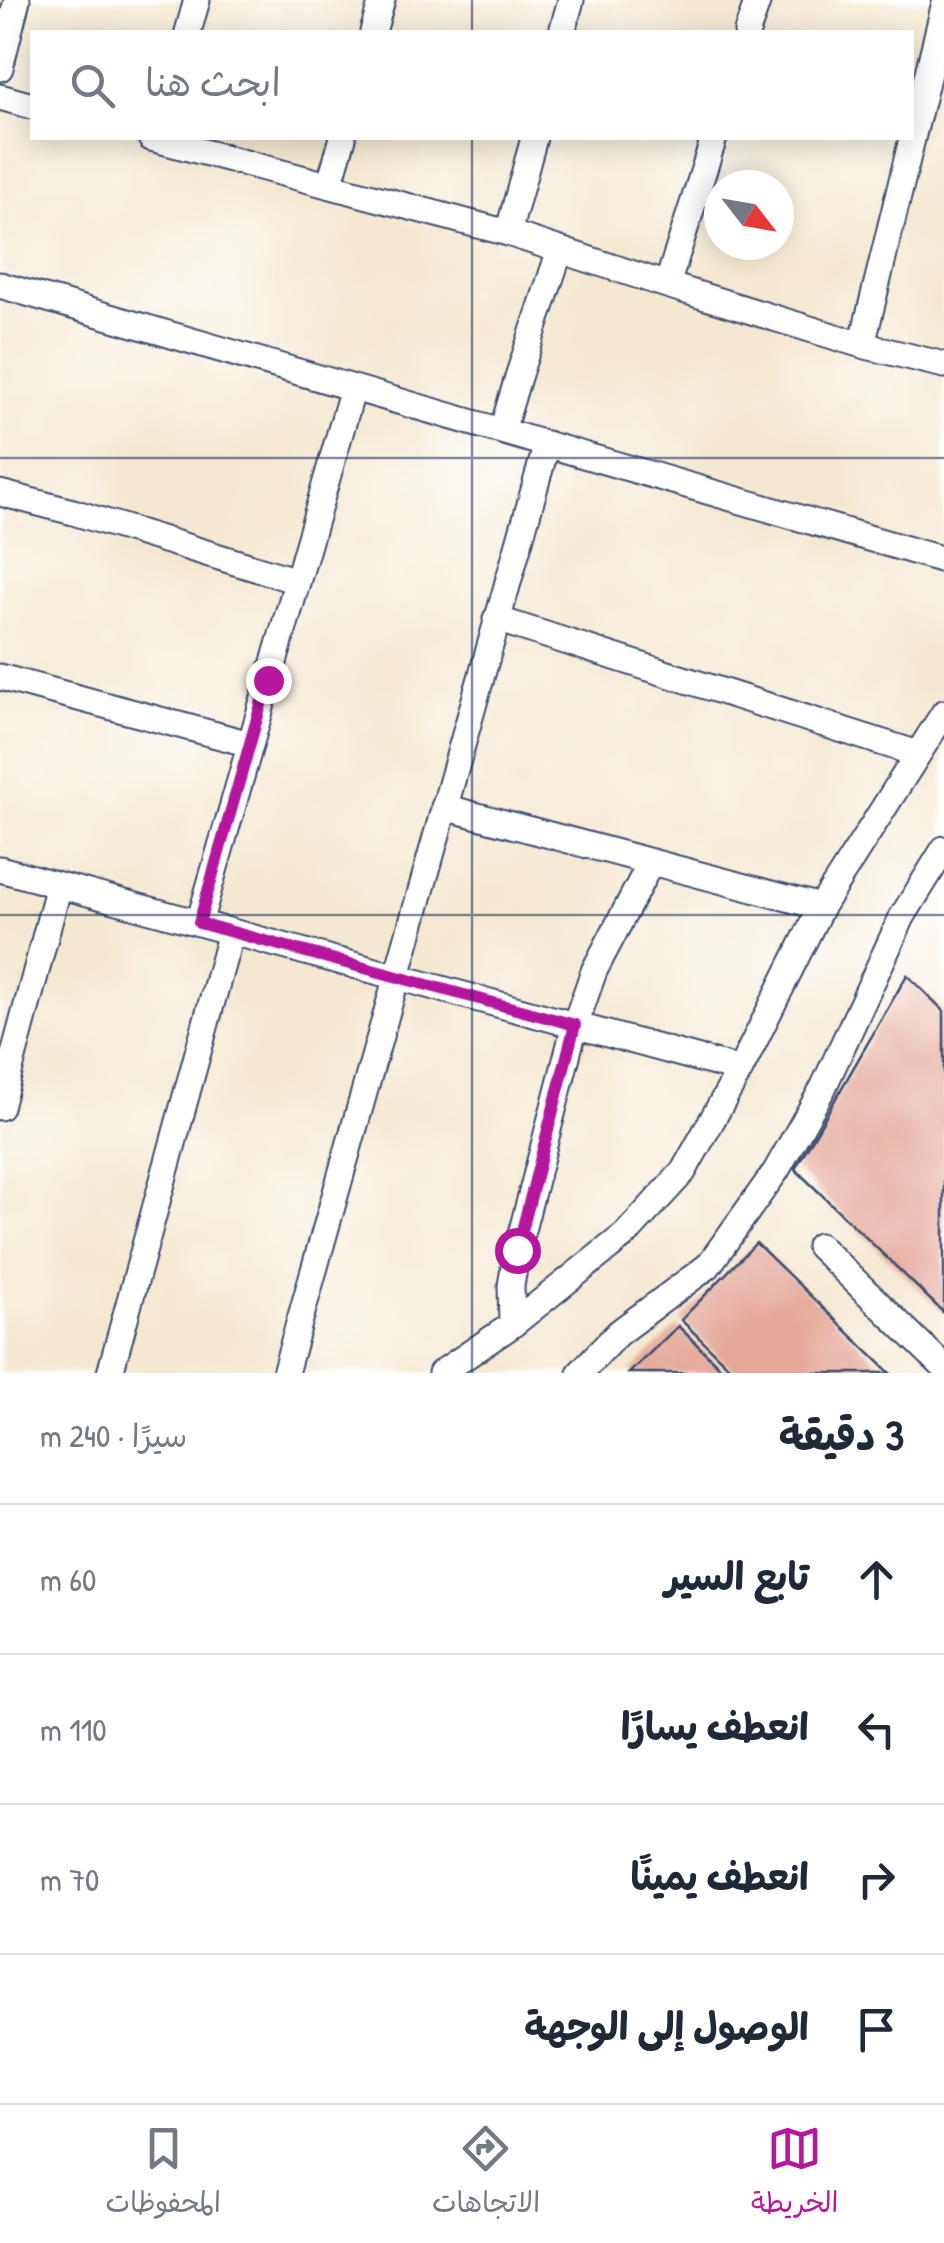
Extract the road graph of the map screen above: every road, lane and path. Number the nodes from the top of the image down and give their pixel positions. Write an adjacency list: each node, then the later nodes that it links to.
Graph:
1 (17, 0): 11 (street)
2 (196, 0): 7 (street)
3 (382, 0): 8 (street)
4 (571, 0): 9 (street)
5 (758, 0): 10 (street)
6 (944, 8): 14 (street)
7 (188, 30)
8 (374, 30)
9 (563, 30)
10 (749, 30)
11 (0, 68)
12 (0, 97): 13 (street)
13 (30, 105)
14 (914, 131)
15 (164, 140): 20 (street)
16 (341, 140): 20 (street)
17 (533, 140): 21 (street)
18 (713, 140): 24 (street)
19 (912, 140): 25 (street)
20 (329, 185): 21 (street)
21 (508, 234): 22 (street)
22 (560, 250): 24 (street); 28 (street)
23 (0, 285): 27 (street)
24 (667, 285): 25 (street)
25 (862, 345): 26 (street)
26 (944, 365)
27 (353, 388): 28 (street); 32 (street)
28 (502, 431): 29 (street)
29 (547, 444): 31 (street); 33 (street)
30 (0, 492): 32 (street)
31 (944, 560)
32 (296, 581): 36 (street)
33 (496, 619): 37 (street); 38 (street)
34 (0, 677): 36 (street)
35 (944, 713): 37 (street)
36 (250, 744): 44 (street)
37 (918, 754): 43 (street)
38 (444, 807): 40 (street); 46 (street)
39 (944, 848): 56 (street)
40 (651, 862): 43 (street); 47 (street)
41 (0, 869): 42 (street)
42 (59, 885): 44 (street); 49 (street)
43 (822, 907): 48 (street)
44 (199, 923): 45 (street)
45 (231, 932): 46 (street); 53 (street)
46 (396, 976): 47 (street); 54 (street)
47 (575, 1025): 48 (street); 51 (street)
48 (740, 1070): 51 (street)
49 (0, 1107)
50 (818, 1246): 52 (street)
51 (512, 1324): 55 (street)
52 (944, 1368)
53 (110, 1373)
54 (285, 1373)
55 (441, 1373)
56 (580, 1373)

